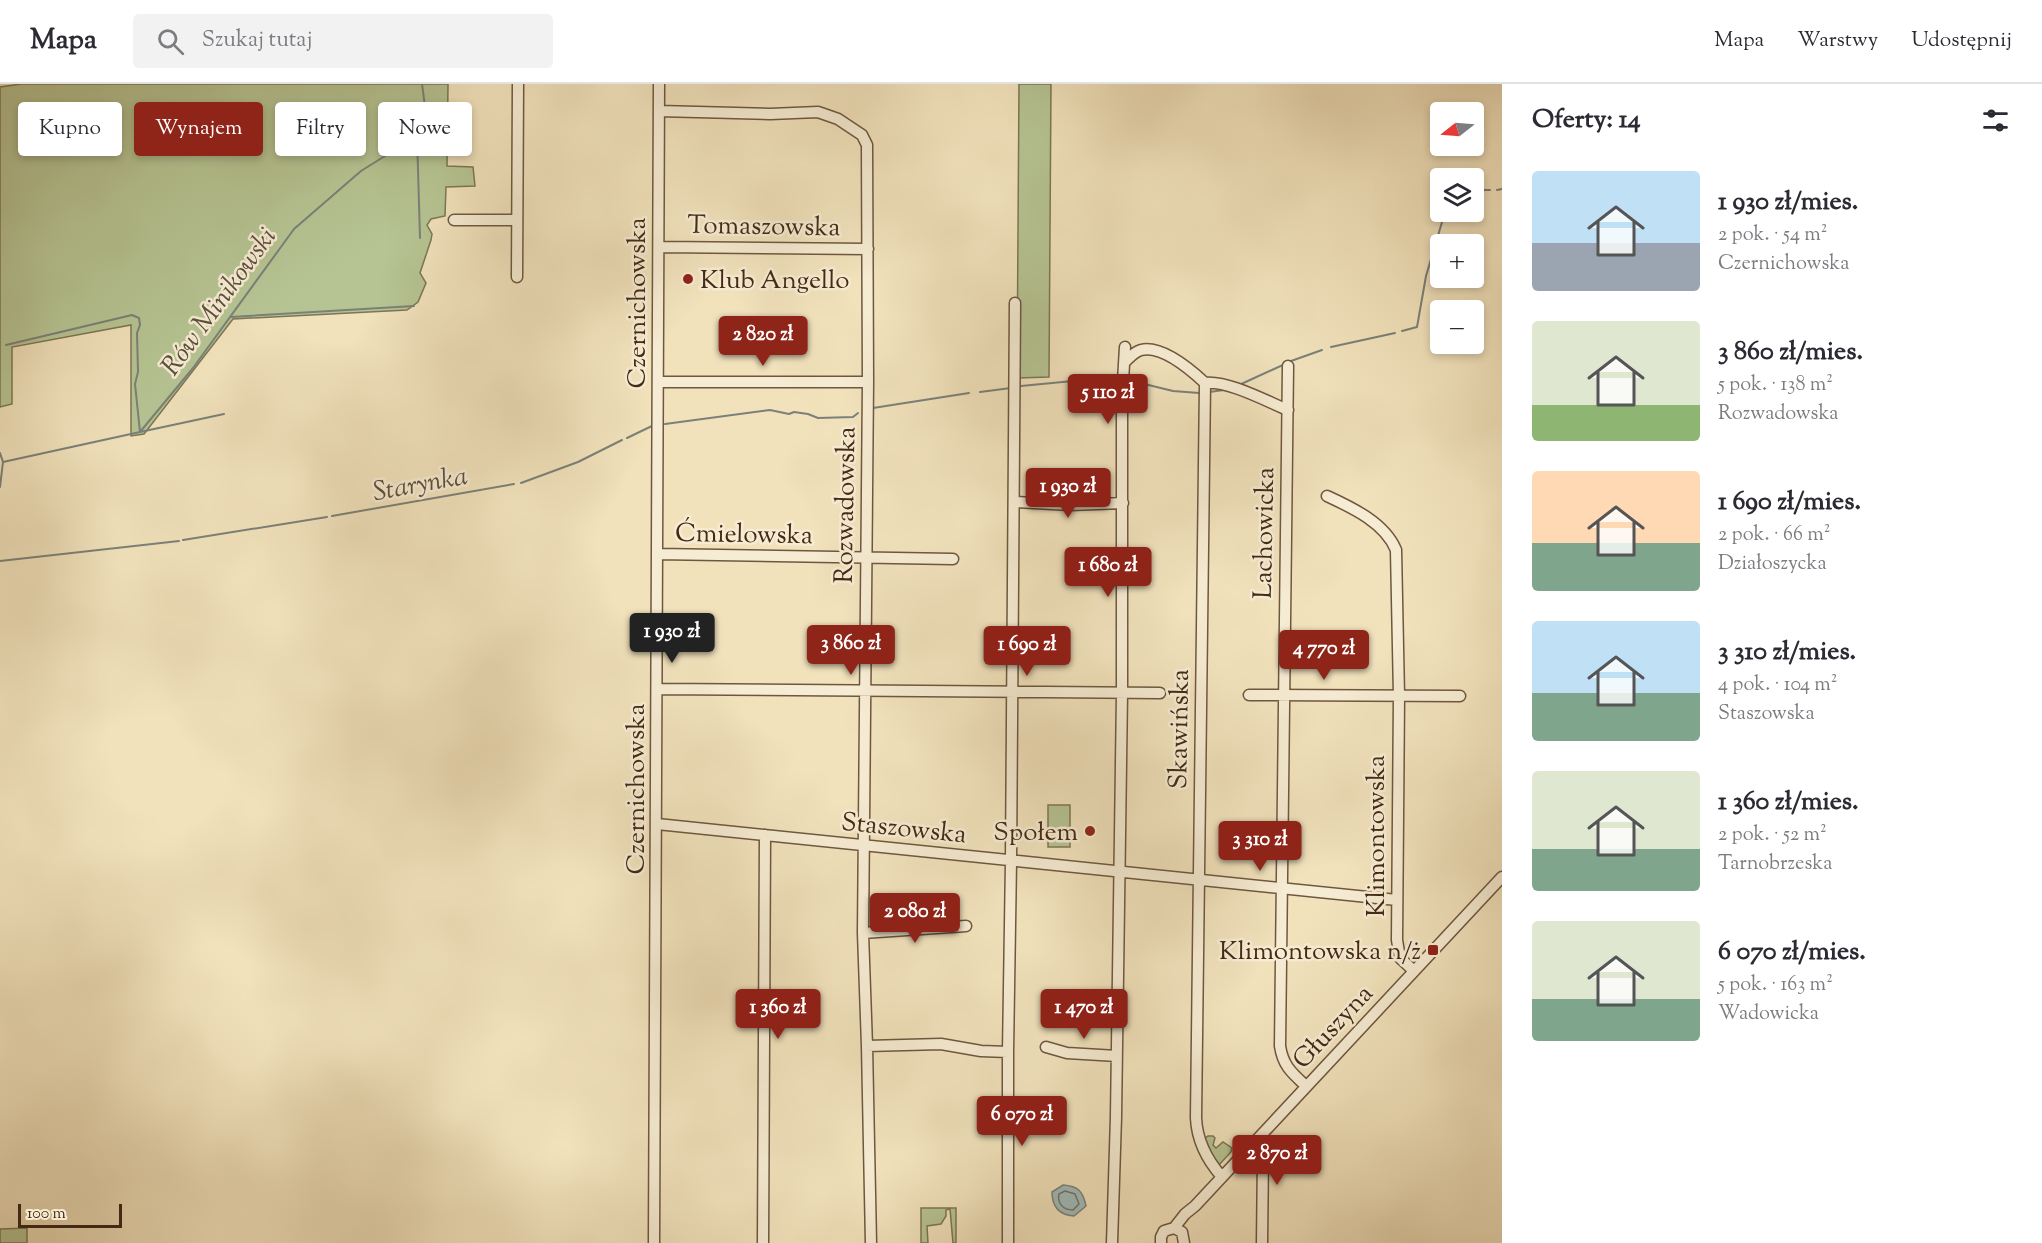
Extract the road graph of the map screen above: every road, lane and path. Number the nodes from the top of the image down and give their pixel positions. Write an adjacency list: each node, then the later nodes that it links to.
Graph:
1 (518, 84): 5 (street)
2 (659, 84): 3 (street, Czernichowska)
3 (659, 111): 6 (street, Czernichowska); 7 (street, Rozwadowska)
4 (454, 220): 5 (street)
5 (517, 220): 8 (street)
6 (659, 247): 7 (street, Tomaszowska); 13 (street, Czernichowska)
7 (868, 249): 14 (street, Rozwadowska)
8 (517, 277)
9 (1015, 303): 18 (street)
10 (1125, 347): 11 (street)
11 (1125, 362): 15 (street); 19 (street)
12 (1288, 366): 16 (street, Lachowicka)
13 (658, 382): 14 (street); 20 (street, Czernichowska)
14 (868, 382): 21 (street, Rozwadowska)
15 (1205, 383): 16 (street); 38 (street, Skawińska)
16 (1288, 410): 29 (street, Lachowicka)
17 (1327, 496): 30 (street, Klimontowska)
18 (1014, 502): 19 (street); 25 (street)
19 (1123, 503): 26 (street)
20 (658, 554): 21 (street, Ćmielowska); 23 (street, Czernichowska)
21 (866, 557): 22 (street, Ćmielowska); 24 (street, Rozwadowska)
22 (953, 559)
23 (658, 689): 24 (street); 32 (street, Czernichowska)
24 (865, 691): 25 (street); 34 (street, Rozwadowska)
25 (1012, 691): 26 (street); 35 (street)
26 (1122, 693): 27 (street); 36 (street)
27 (1160, 693)
28 (1249, 695): 29 (street)
29 (1284, 695): 30 (street); 39 (street, Lachowicka)
30 (1399, 696): 31 (street); 40 (street, Klimontowska)
31 (1460, 696)
32 (657, 824): 33 (street, Staszowska); 53 (street, Czernichowska)
33 (765, 836): 34 (street, Staszowska); 54 (street)
34 (865, 846): 35 (street, Staszowska); 42 (street, Rozwadowska)
35 (1011, 861): 36 (street, Staszowska); 46 (street)
36 (1120, 872): 38 (street, Staszowska); 47 (street)
37 (1502, 877): 43 (street, Głuszyna)
38 (1199, 880): 39 (street, Staszowska); 50 (street, Skawińska)
39 (1282, 888): 40 (street, Staszowska); 48 (street, Lachowicka)
40 (1397, 900): 43 (street, Klimontowska)
41 (966, 926): 42 (street)
42 (863, 933): 44 (street, Rozwadowska)
43 (1414, 971): 48 (street, Głuszyna)
44 (867, 1046): 46 (street); 55 (street, Rozwadowska)
45 (1046, 1047): 47 (street)
46 (1008, 1052): 56 (street)
47 (1117, 1056): 57 (street)
48 (1306, 1086): 49 (street, Głuszyna)
49 (1255, 1141): 50 (street, Głuszyna); 58 (street)
50 (1222, 1176): 51 (street, Głuszyna)
51 (1180, 1234): 52 (street, Głuszyna)
52 (1160, 1242)
53 (654, 1243)
54 (763, 1243)
55 (871, 1243)
56 (1008, 1243)
57 (1112, 1243)
58 (1262, 1243)

